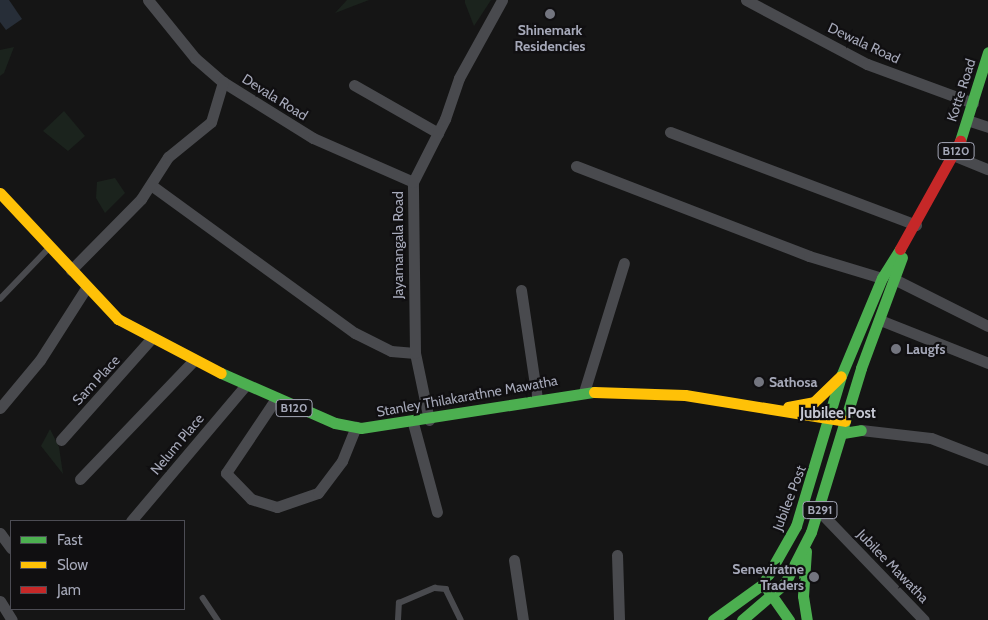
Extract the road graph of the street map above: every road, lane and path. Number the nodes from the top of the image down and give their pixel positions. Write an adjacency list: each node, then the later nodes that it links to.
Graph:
1 (148, 0): 5 (street, Devala Road)
2 (502, 0): 11 (street, Jayamangala Road)
3 (746, 0): 7 (street, Dewala Road)
4 (988, 52): 7 (main road, Kotte Road / B120)
5 (223, 82): 15 (street, Devala Road); 16 (street)
6 (354, 85): 11 (street)
7 (974, 103): 8 (main road, Kotte Road / B120)
8 (967, 120): 9 (street); 12 (main road, Kotte Road / B120)
9 (988, 127)
10 (670, 132): 18 (street)
11 (438, 133): 15 (street, Jayamangala Road)
12 (955, 156): 14 (street); 18 (main road, Kotte Road / B120)
13 (576, 166): 23 (street)
14 (988, 168)
15 (413, 182): 31 (street, Jayamangala Road)
16 (150, 185): 22 (street); 31 (street)
17 (0, 193): 20 (main road, Stanley Thilakarathne Mawatha / B120)
18 (916, 225): 19 (main road, Kotte Road / B120)
19 (905, 242): 23 (main road, Kotte Road / B120); 24 (main road, Kotte Road / B120)
20 (52, 245): 22 (main road, Stanley Thilakarathne Mawatha / B120); 27 (lane)
21 (624, 263): 36 (street)
22 (71, 270): 25 (main road, Stanley Thilakarathne Mawatha / B120)
23 (882, 278): 34 (main road, Kotte Road / B120)
24 (896, 280): 28 (main road, Kotte Road / B120); 29 (street)
25 (86, 288): 30 (main road, Stanley Thilakarathne Mawatha / B120); 40 (street)
26 (521, 290): 38 (street)
27 (0, 299)
28 (880, 320): 33 (street); 43 (main road, Kotte Road / B120)
29 (988, 326)
30 (151, 339): 32 (main road, Stanley Thilakarathne Mawatha / B120); 49 (street, Sam Place)
31 (415, 354): 42 (street, Jayamangala Road)
32 (194, 360): 35 (main road, Stanley Thilakarathne Mawatha / B120); 51 (street)
33 (988, 363)
34 (841, 376): 41 (main road); 45 (main road, Kotte Road / B120)
35 (245, 386): 39 (main road, Stanley Thilakarathne Mawatha / B120); 54 (street, Nelum Place)
36 (584, 392): 37 (main road, Stanley Thilakarathne Mawatha / B120); 38 (main road, Stanley Thilakarathne Mawatha / B120)
37 (658, 396): 41 (main road, Stanley Thilakarathne Mawatha / B120); 45 (main road, Stanley Thilakarathne Mawatha / B120)
38 (537, 399): 42 (main road, Stanley Thilakarathne Mawatha / B120)
39 (275, 400): 46 (main road, Stanley Thilakarathne Mawatha / B120); 46 (street)
40 (0, 408)
41 (777, 408): 45 (main road, Stanley Thilakarathne Mawatha / B120)
42 (429, 420): 44 (main road, Stanley Thilakarathne Mawatha / B120)
43 (845, 421): 45 (main road, B120); 47 (main road, B120); 48 (main road, Kotte Road)
44 (413, 424): 46 (main road, Stanley Thilakarathne Mawatha / B120); 53 (street)
45 (830, 425): 48 (main road, B120); 60 (main road, Jubilee Post / B291)
46 (356, 427)
47 (861, 430): 48 (main road, B120); 50 (street)
48 (843, 433): 52 (main road, B291)
49 (61, 440)
50 (988, 460)
51 (80, 478)
52 (819, 511): 56 (main road, B291); 76 (street, Jubilee Mawatha)
53 (437, 512)
54 (132, 520)
55 (0, 532): 57 (street)
56 (808, 536): 61 (main road, B291); 75 (main road)
57 (10, 547)
58 (617, 555): 71 (street)
59 (514, 560): 70 (street)
60 (772, 573): 61 (main road); 62 (main road, Jubilee Post)
61 (785, 583): 63 (main road); 75 (main road)
62 (763, 584): 63 (main road); 72 (main road, Jubilee Post)
63 (774, 593): 73 (main road); 74 (main road)
64 (203, 598): 67 (lane)
65 (0, 601): 66 (street)
66 (12, 620)
67 (218, 620)
68 (398, 620): 69 (lane)
69 (462, 620)
70 (523, 620)
71 (619, 620)
72 (713, 620)
73 (742, 620)
74 (789, 620)
75 (805, 620)
76 (924, 620)

